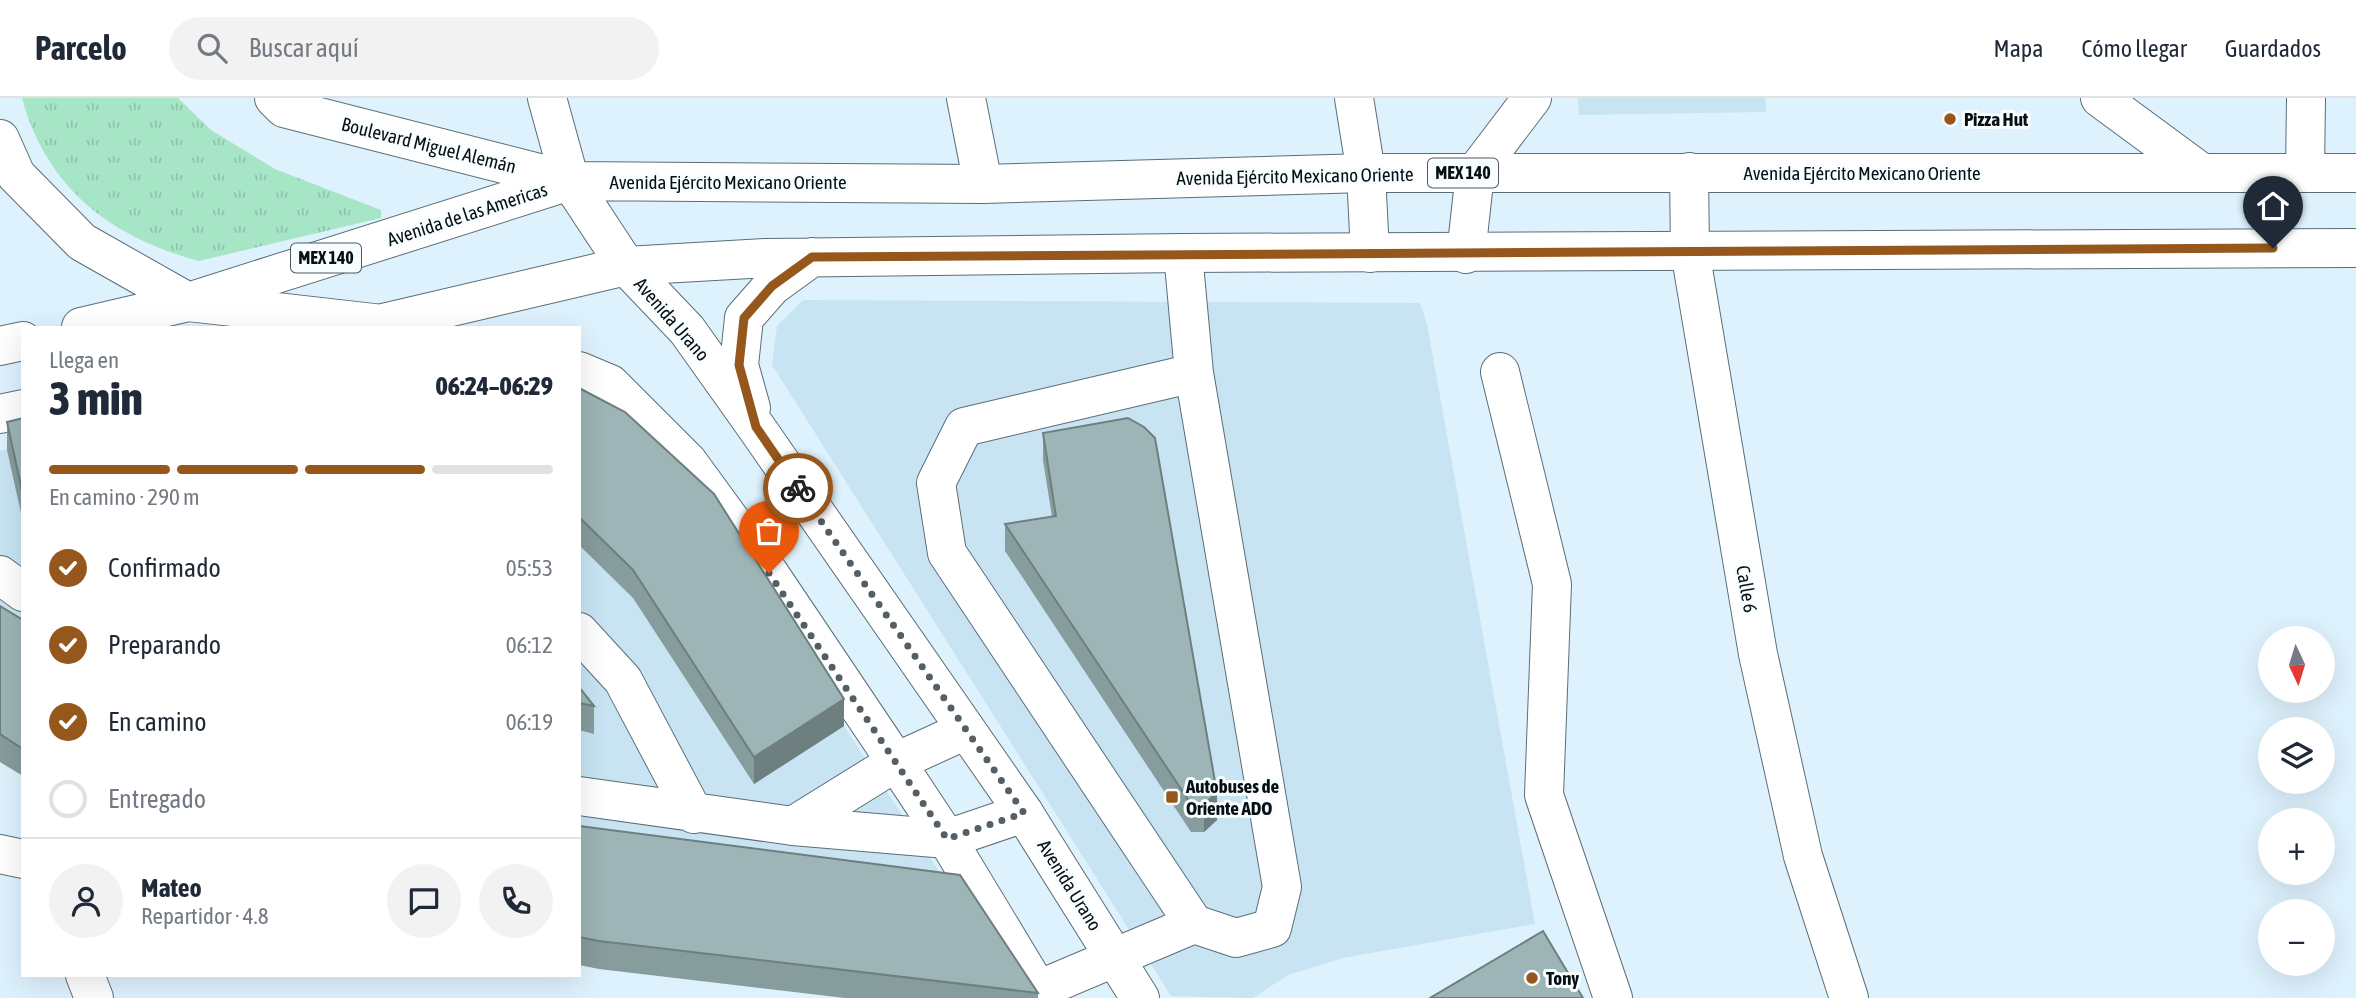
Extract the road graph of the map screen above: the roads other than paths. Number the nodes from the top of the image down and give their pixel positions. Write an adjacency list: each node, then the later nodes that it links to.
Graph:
1 (274, 98): 15 (main road, Boulevard Miguel Alemán)
2 (547, 98): 15 (main road)
3 (966, 98): 16 (main road)
4 (1354, 98): 9 (main road)
5 (1532, 98): 10 (main road)
6 (2100, 98): 12 (main road)
7 (2306, 98): 13 (main road)
8 (0, 139): 24 (main road)
9 (1366, 173): 10 (main road, Avenida Ejército Mexicano Oriente / MEX 140); 16 (main road, Avenida Ejército Mexicano Oriente / MEX 140); 20 (main road)
10 (1475, 173): 11 (main road, Avenida Ejército Mexicano Oriente / MEX 140); 21 (main road)
11 (1689, 173): 12 (main road, Avenida Ejército Mexicano Oriente / MEX 140); 18 (main road, Calle 6)
12 (2202, 173): 13 (main road, Avenida Ejército Mexicano Oriente / MEX 140)
13 (2305, 173): 14 (main road, Avenida Ejército Mexicano Oriente / MEX 140)
14 (2356, 173)
15 (570, 181): 16 (main road, Avenida Ejército Mexicano Oriente / MEX 140); 23 (main road); 24 (main road, Avenida de las Americas / MEX 140)
16 (984, 184)
17 (2356, 248): 18 (main road)
18 (1690, 251): 21 (main road); 54 (main road, Calle 6)
19 (1183, 253): 20 (main road); 22 (main road); 31 (main road)
20 (1370, 253): 21 (main road)
21 (1465, 254)
22 (812, 257): 23 (main road); 34 (main road)
23 (626, 266): 26 (main road); 34 (main road, Avenida Urano)
24 (188, 302): 25 (main road, Avenida de las Americas / MEX 140); 26 (main road)
25 (85, 326)
26 (385, 326)
27 (21, 341): 28 (main road)
28 (0, 346)
29 (581, 372): 39 (main road)
30 (1500, 372): 53 (main road)
31 (1194, 373): 47 (main road); 47 (main road)
32 (21, 409): 33 (main road)
33 (0, 414)
34 (756, 427): 38 (main road, Avenida Urano)
35 (0, 575): 36 (main road)
36 (21, 591)
37 (581, 634): 42 (main road)
38 (966, 730): 39 (main road); 41 (main road, Avenida Urano)
39 (896, 761): 43 (main road); 44 (main road)
40 (581, 796): 42 (main road)
41 (1024, 813): 44 (main road); 48 (main road, Avenida Urano)
42 (694, 814): 43 (main road)
43 (793, 826): 44 (main road)
44 (947, 839): 50 (main road)
45 (0, 854): 46 (main road)
46 (21, 859)
47 (1194, 924): 48 (main road)
48 (1115, 957): 50 (main road); 52 (main road, Avenida Urano)
49 (86, 977): 51 (main road)
50 (1041, 994)
51 (94, 998)
52 (1140, 998)
53 (1613, 998)
54 (1849, 998)

